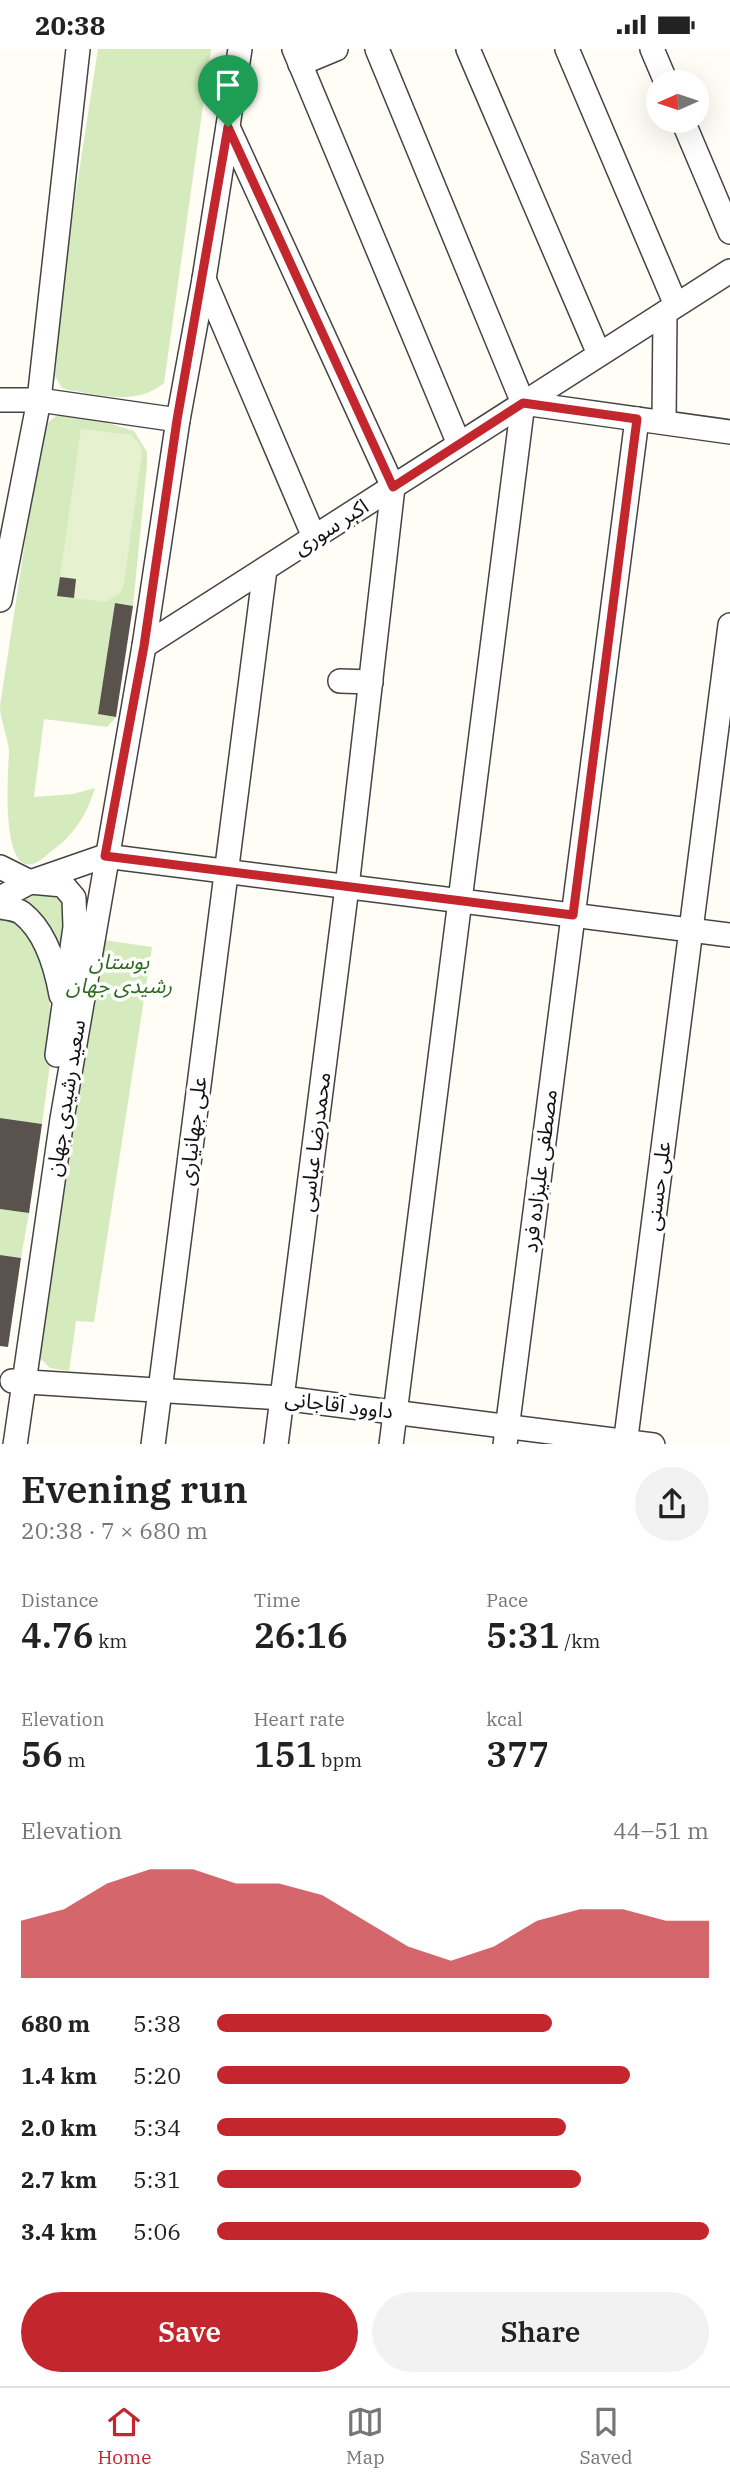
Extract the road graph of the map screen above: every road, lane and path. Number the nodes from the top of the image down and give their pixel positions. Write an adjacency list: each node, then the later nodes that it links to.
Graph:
1 (78, 49): 18 (street)
2 (240, 49): 10 (street, سعید رشیدی جهان)
3 (336, 49): 8 (street)
4 (377, 49): 19 (street)
5 (468, 49): 16 (street)
6 (567, 49): 15 (street)
7 (652, 49): 9 (street)
8 (297, 57): 24 (street)
9 (661, 70)
10 (228, 127): 14 (street, سعید رشیدی جهان); 25 (street)
11 (688, 133): 12 (street)
12 (730, 232)
13 (730, 271): 15 (street, اکبر سوری)
14 (204, 279): 21 (street, سعید رشیدی جهان); 26 (street)
15 (670, 309): 16 (street, اکبر سوری); 22 (street)
16 (599, 354): 19 (street, اکبر سوری)
17 (0, 400): 18 (street)
18 (39, 400): 21 (street); 28 (street)
19 (523, 403): 20 (street); 24 (street, اکبر سوری); 39 (street)
20 (637, 419): 22 (street); 41 (street, مصطفی علیزاده فرد)
21 (177, 420): 30 (street, سعید رشیدی جهان)
22 (664, 422): 23 (street)
23 (730, 432)
24 (459, 444): 25 (street, اکبر سوری)
25 (393, 487): 26 (street, اکبر سوری); 32 (street, محمدرضا عباسی)
26 (314, 537): 27 (street, اکبر سوری)
27 (265, 569): 30 (street, اکبر سوری); 35 (street, علی جهانیاری)
28 (0, 600)
29 (730, 625): 42 (street, علی حسنی)
30 (144, 646): 33 (street, سعید رشیدی جهان)
31 (340, 681): 32 (street)
32 (371, 682): 37 (street, محمدرضا عباسی)
33 (105, 856): 35 (street); 36 (street); 45 (street, سعید رشیدی جهان)
34 (0, 867): 36 (street, سعید رشیدی جهان)
35 (227, 872): 37 (street); 46 (street, علی جهانیاری)
36 (30, 882): 38 (street); 44 (street, سعید رشیدی جهان)
37 (347, 887): 39 (street); 47 (street, محمدرضا عباسی)
38 (0, 898)
39 (460, 901): 41 (street); 48 (street)
40 (0, 907): 44 (street)
41 (573, 915): 42 (street); 49 (street, مصطفی علیزاده فرد)
42 (691, 930): 43 (street); 50 (street, علی حسنی)
43 (730, 935)
44 (64, 1008): 45 (street, سعید رشیدی جهان)
45 (18, 1382): 46 (street, داوود آقاجانی); 51 (street, سعید رشیدی جهان); 52 (street, سعید رشیدی جهان)
46 (160, 1391): 47 (street, داوود آقاجانی); 53 (street, علی جهانیاری)
47 (282, 1398): 48 (street, داوود آقاجانی); 54 (street, محمدرضا عباسی)
48 (395, 1412): 49 (street, داوود آقاجانی); 55 (street)
49 (507, 1435): 50 (street, داوود آقاجانی)
50 (625, 1443): 56 (street, داوود آقاجانی)
51 (2, 1444)
52 (15, 1444)
53 (153, 1444)
54 (276, 1444)
55 (391, 1444)
56 (653, 1444)

